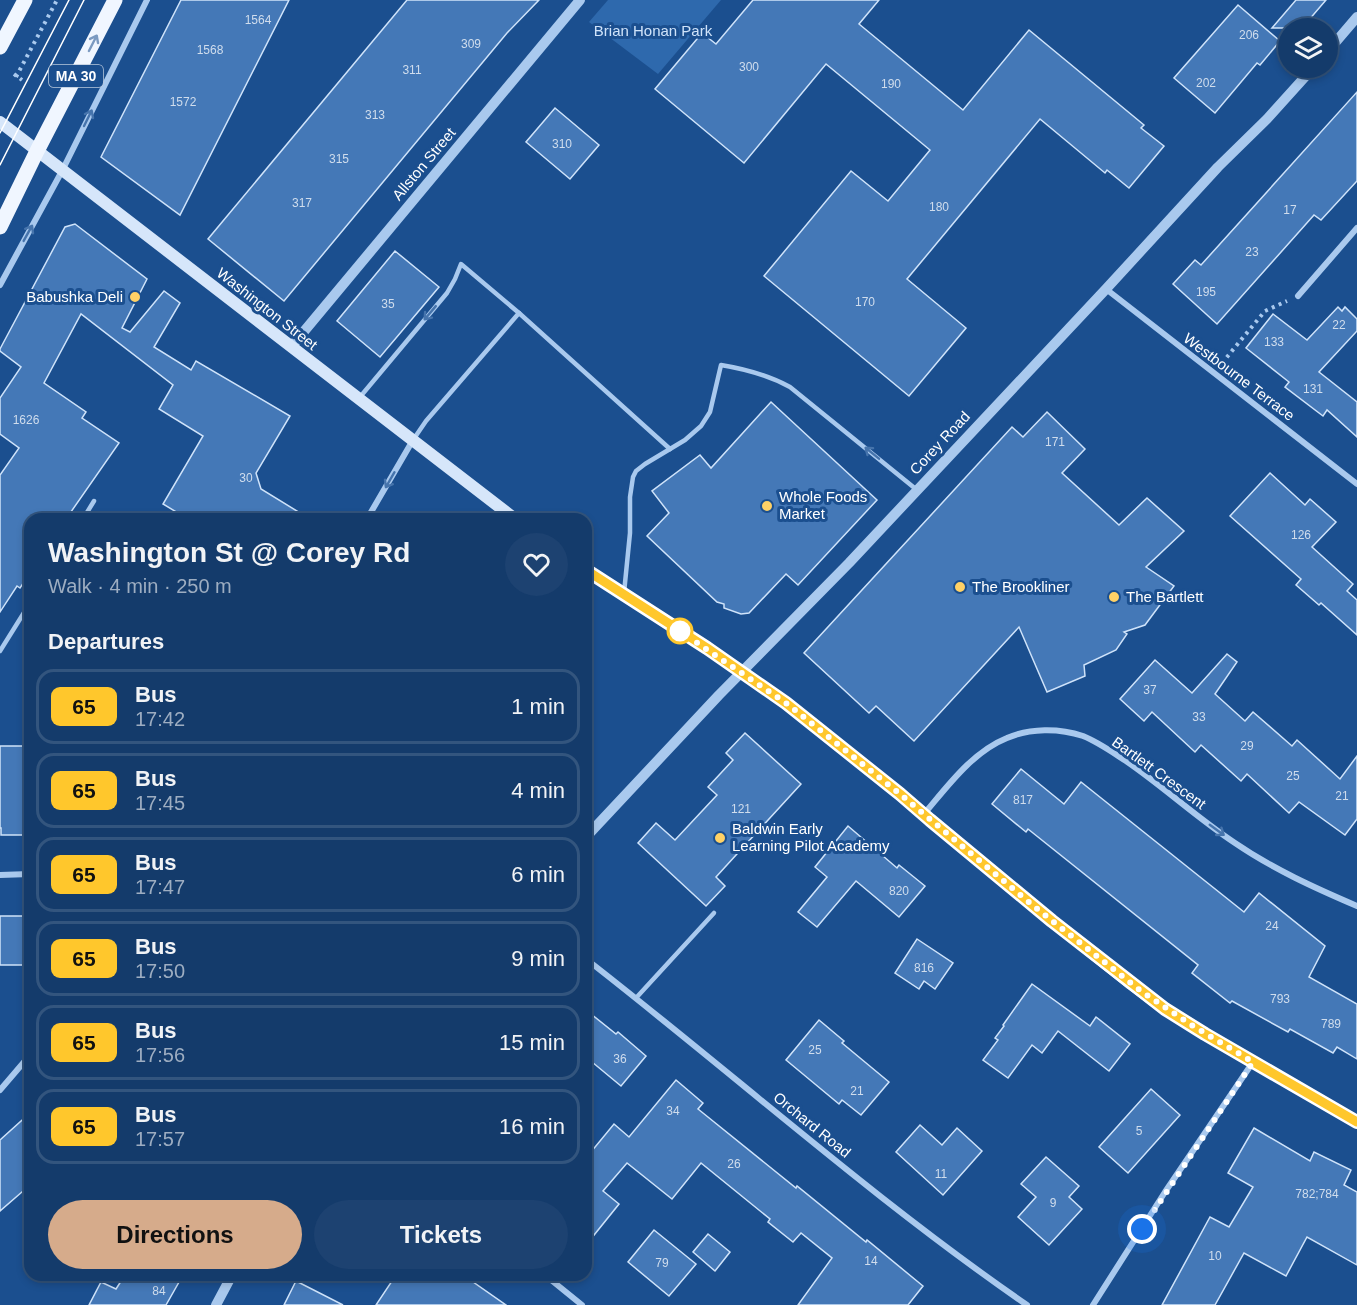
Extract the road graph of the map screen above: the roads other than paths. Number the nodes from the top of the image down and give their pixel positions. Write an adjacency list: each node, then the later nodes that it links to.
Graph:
1 (25, 0): 7 (main road)
2 (115, 0): 10 (main road, MA 30, one-way to 2)
3 (147, 0): 11 (street, one-way to 3)
4 (580, 0): 18 (street, Allston Street)
5 (1357, 17): 6 (street)
6 (1338, 39)
7 (0, 47)
8 (1304, 78): 15 (street, Corey Road)
9 (0, 122): 10 (main road, Washington Street)
10 (37, 151): 11 (main road, Washington Street); 12 (main road, MA 30)
11 (62, 171): 14 (street, one-way to 11); 18 (main road, Washington Street)
12 (0, 227)
13 (1357, 228): 16 (street)
14 (0, 285)
15 (1106, 289): 22 (street, Westbourne Terrace); 23 (street, Corey Road)
16 (1298, 296)
17 (519, 313): 19 (lane, one-way to 19); 20 (lane); 21 (lane)
18 (291, 347): 19 (main road, Washington Street)
19 (358, 398): 20 (main road, Washington Street)
20 (413, 440): 26 (street, one-way to 26); 27 (main road, Washington Street)
21 (670, 449): 23 (lane, one-way to 21); 29 (lane)
22 (1357, 484)
23 (917, 490): 32 (street, Corey Road)
24 (94, 501): 25 (lane)
25 (87, 513)
26 (370, 513)
27 (507, 513)
28 (592, 574): 29 (main road)
29 (624, 595): 32 (main road)
30 (24, 613): 31 (lane)
31 (0, 651)
32 (742, 672): 33 (main road); 34 (street, Corey Road)
33 (923, 814): 37 (street, Bartlett Crescent, one-way to 37); 42 (main road)
34 (592, 831)
35 (0, 874): 36 (street)
36 (24, 874)
37 (1357, 906)
38 (714, 913): 40 (lane)
39 (592, 964): 40 (street, Orchard Road)
40 (636, 998): 49 (street, Orchard Road)
41 (24, 1062): 43 (street)
42 (1253, 1062): 44 (main road); 50 (street)
43 (0, 1090)
44 (1357, 1122)
45 (229, 1281): 47 (street)
46 (552, 1281): 48 (street)
47 (216, 1305)
48 (582, 1305)
49 (1027, 1305)
50 (1093, 1305)

